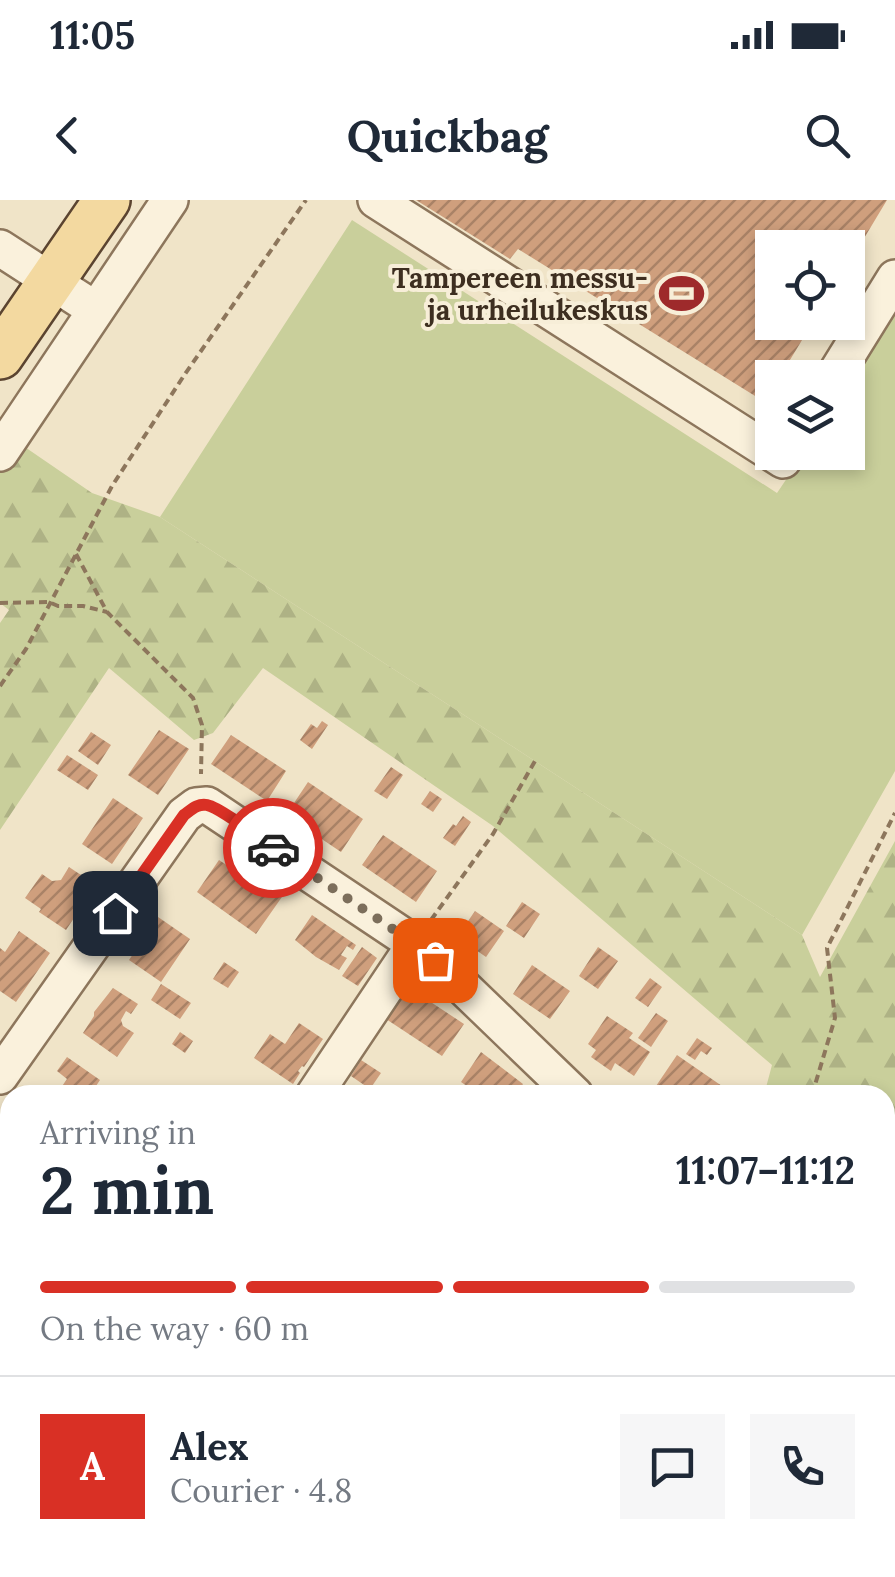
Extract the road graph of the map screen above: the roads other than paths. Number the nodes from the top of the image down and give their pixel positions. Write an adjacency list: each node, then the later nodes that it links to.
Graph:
1 (107, 200): 6 (main road)
2 (170, 200): 7 (street)
3 (376, 200): 10 (street)
4 (0, 248): 6 (street)
5 (895, 278): 9 (street)
6 (51, 282): 7 (street); 8 (main road)
7 (96, 310): 11 (street)
8 (0, 356)
9 (844, 360)
10 (755, 443)
11 (0, 452)
12 (419, 937): 13 (street); 14 (street); 15 (street)
13 (0, 1076)
14 (321, 1085)
15 (565, 1085)

